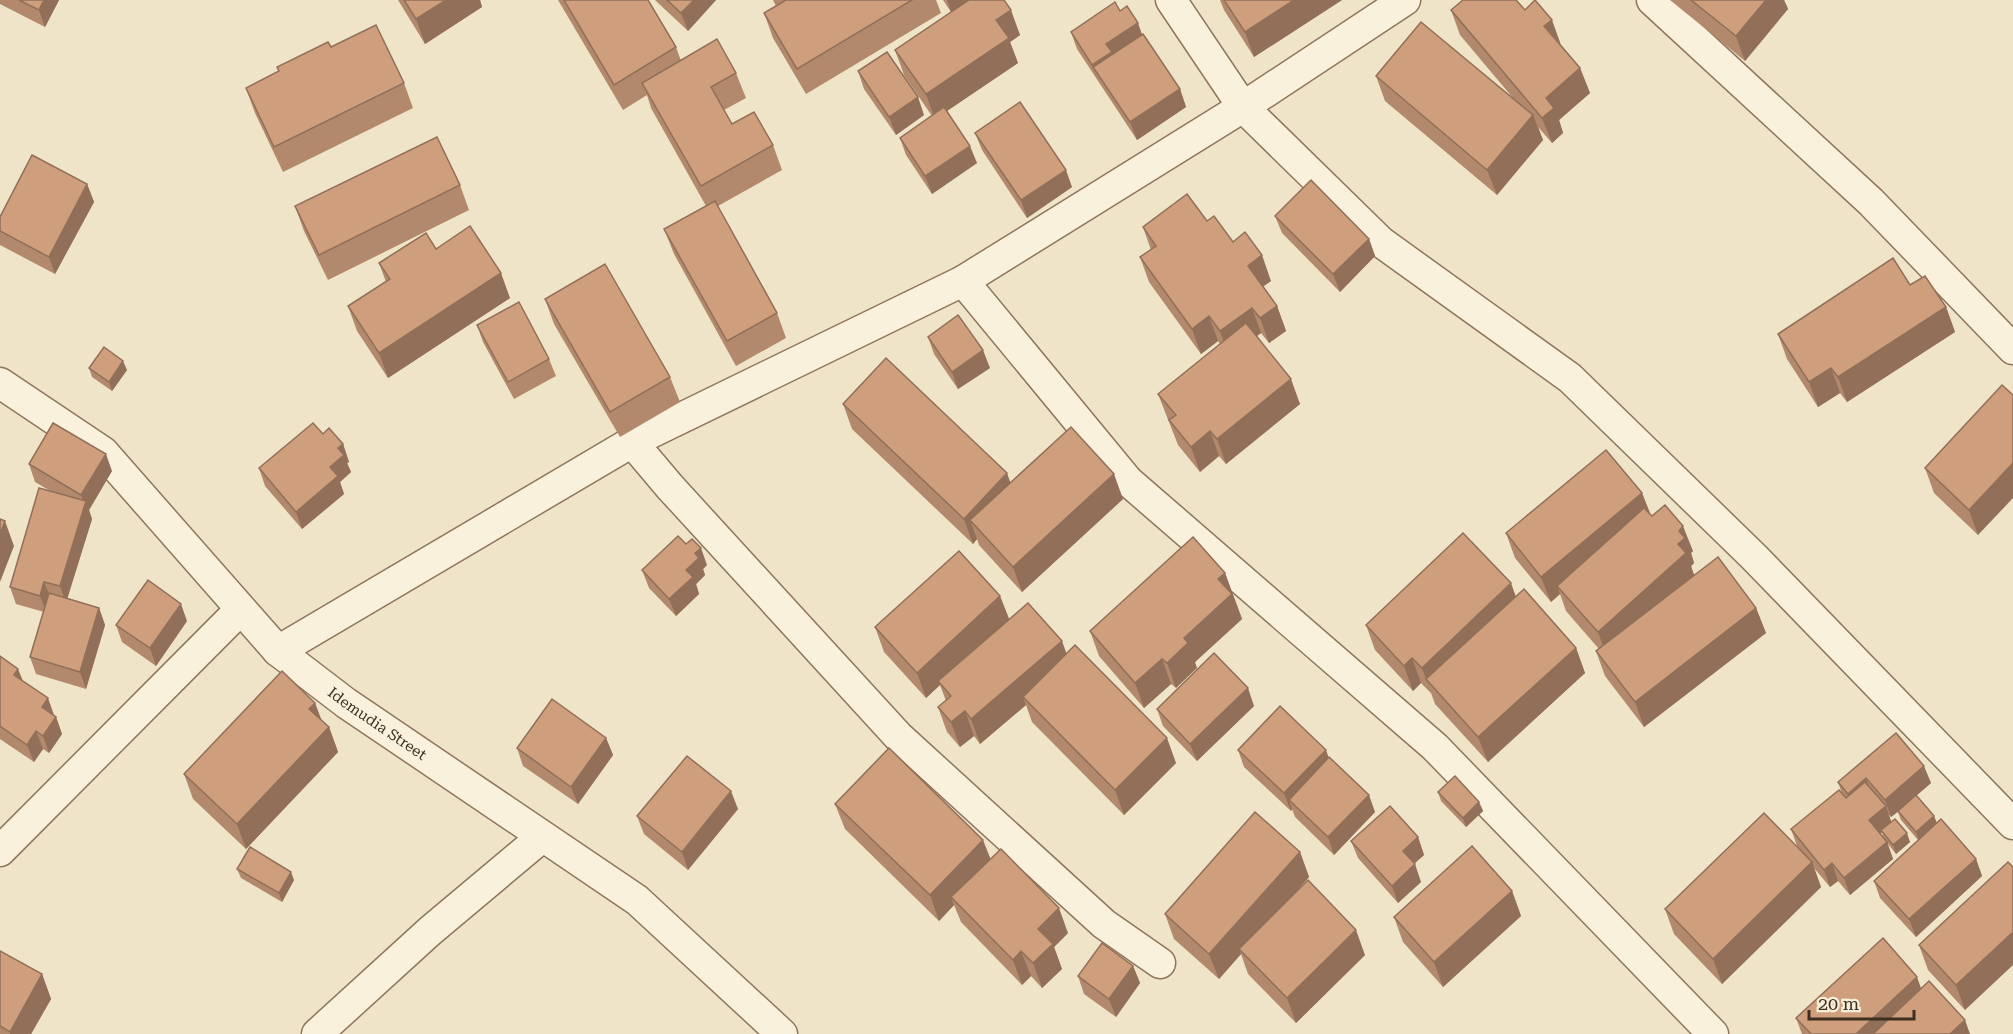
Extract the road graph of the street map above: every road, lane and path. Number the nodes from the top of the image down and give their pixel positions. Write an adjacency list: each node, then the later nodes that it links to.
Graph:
1 (1171, 0): 4 (street)
2 (1405, 0): 4 (street)
3 (1652, 0): 6 (street)
4 (1243, 107): 5 (street); 11 (street)
5 (963, 281): 8 (street); 17 (street)
6 (2013, 349)
7 (0, 383): 9 (street, Idemudia Street)
8 (632, 442): 10 (street); 14 (street)
9 (240, 610): 10 (street, Idemudia Street); 13 (street)
10 (278, 651): 12 (street, Idemudia Street)
11 (2013, 824)
12 (542, 837): 15 (street); 16 (street, Idemudia Street)
13 (0, 851)
14 (1160, 963)
15 (316, 1034)
16 (782, 1034)
17 (1713, 1034)

